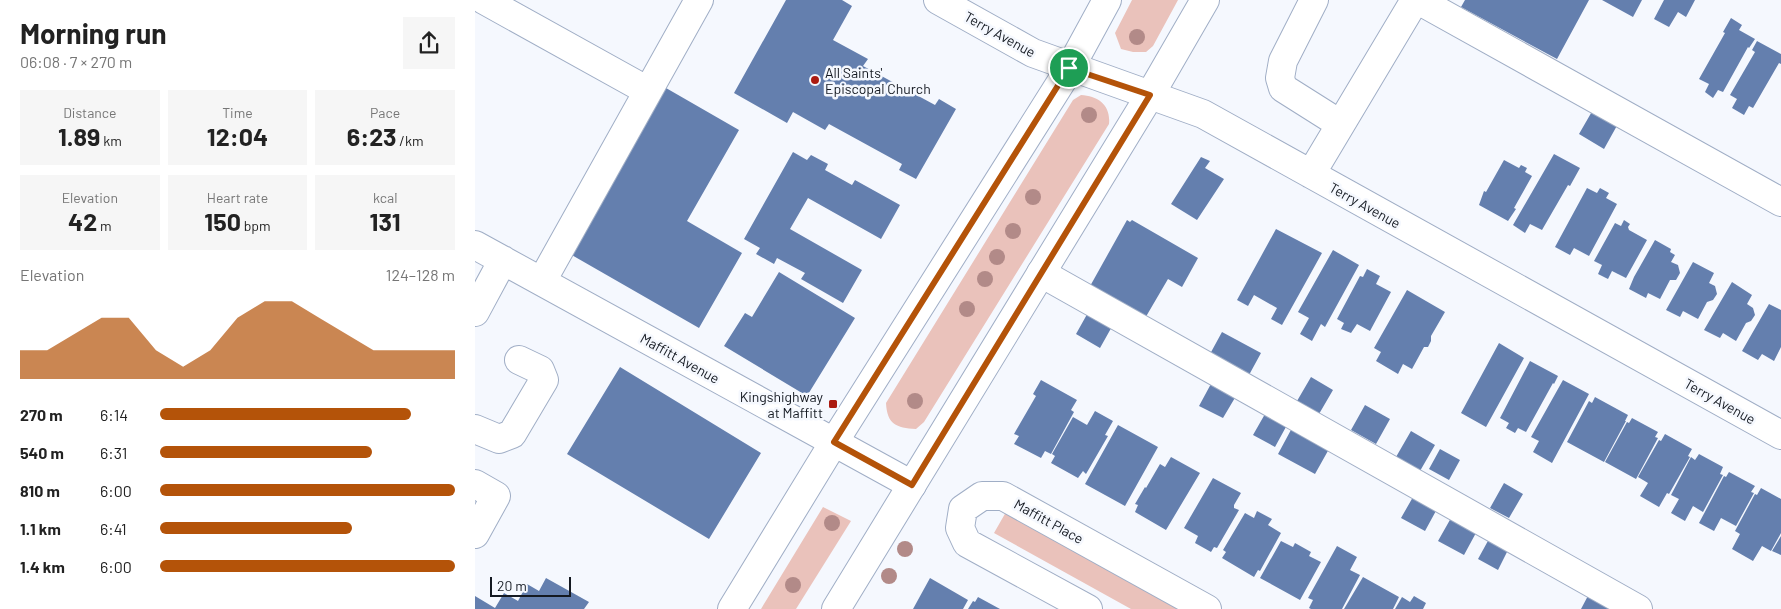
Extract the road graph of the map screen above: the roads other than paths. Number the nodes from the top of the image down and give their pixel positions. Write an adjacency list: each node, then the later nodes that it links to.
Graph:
1 (484, 0): 9 (street)
2 (699, 0): 9 (street)
3 (938, 0): 8 (street, Terry Avenue)
4 (1107, 0): 8 (street)
5 (1205, 0): 10 (street)
6 (1314, 0): 11 (street)
7 (1416, 0): 11 (street); 13 (street)
8 (1069, 68): 10 (street, Terry Avenue); 22 (street)
9 (648, 90): 17 (street)
10 (1150, 95): 12 (street, Terry Avenue); 16 (street)
11 (1340, 124): 12 (street)
12 (1311, 174): 21 (street, Terry Avenue)
13 (1781, 202)
14 (475, 245): 15 (street, Maffitt Avenue)
15 (503, 260): 17 (street, Maffitt Avenue); 18 (street)
16 (1041, 273): 24 (street); 30 (street)
17 (542, 281): 22 (street, Maffitt Avenue)
18 (475, 312)
19 (519, 360): 20 (street)
20 (475, 429)
21 (1781, 435)
22 (834, 442): 24 (street, Maffitt Avenue); 26 (street)
23 (475, 484): 25 (street)
24 (912, 485): 27 (street)
25 (475, 534)
26 (732, 609)
27 (836, 609)
28 (1088, 609): 29 (street, Maffitt Place)
29 (1207, 609)
30 (1638, 609)

